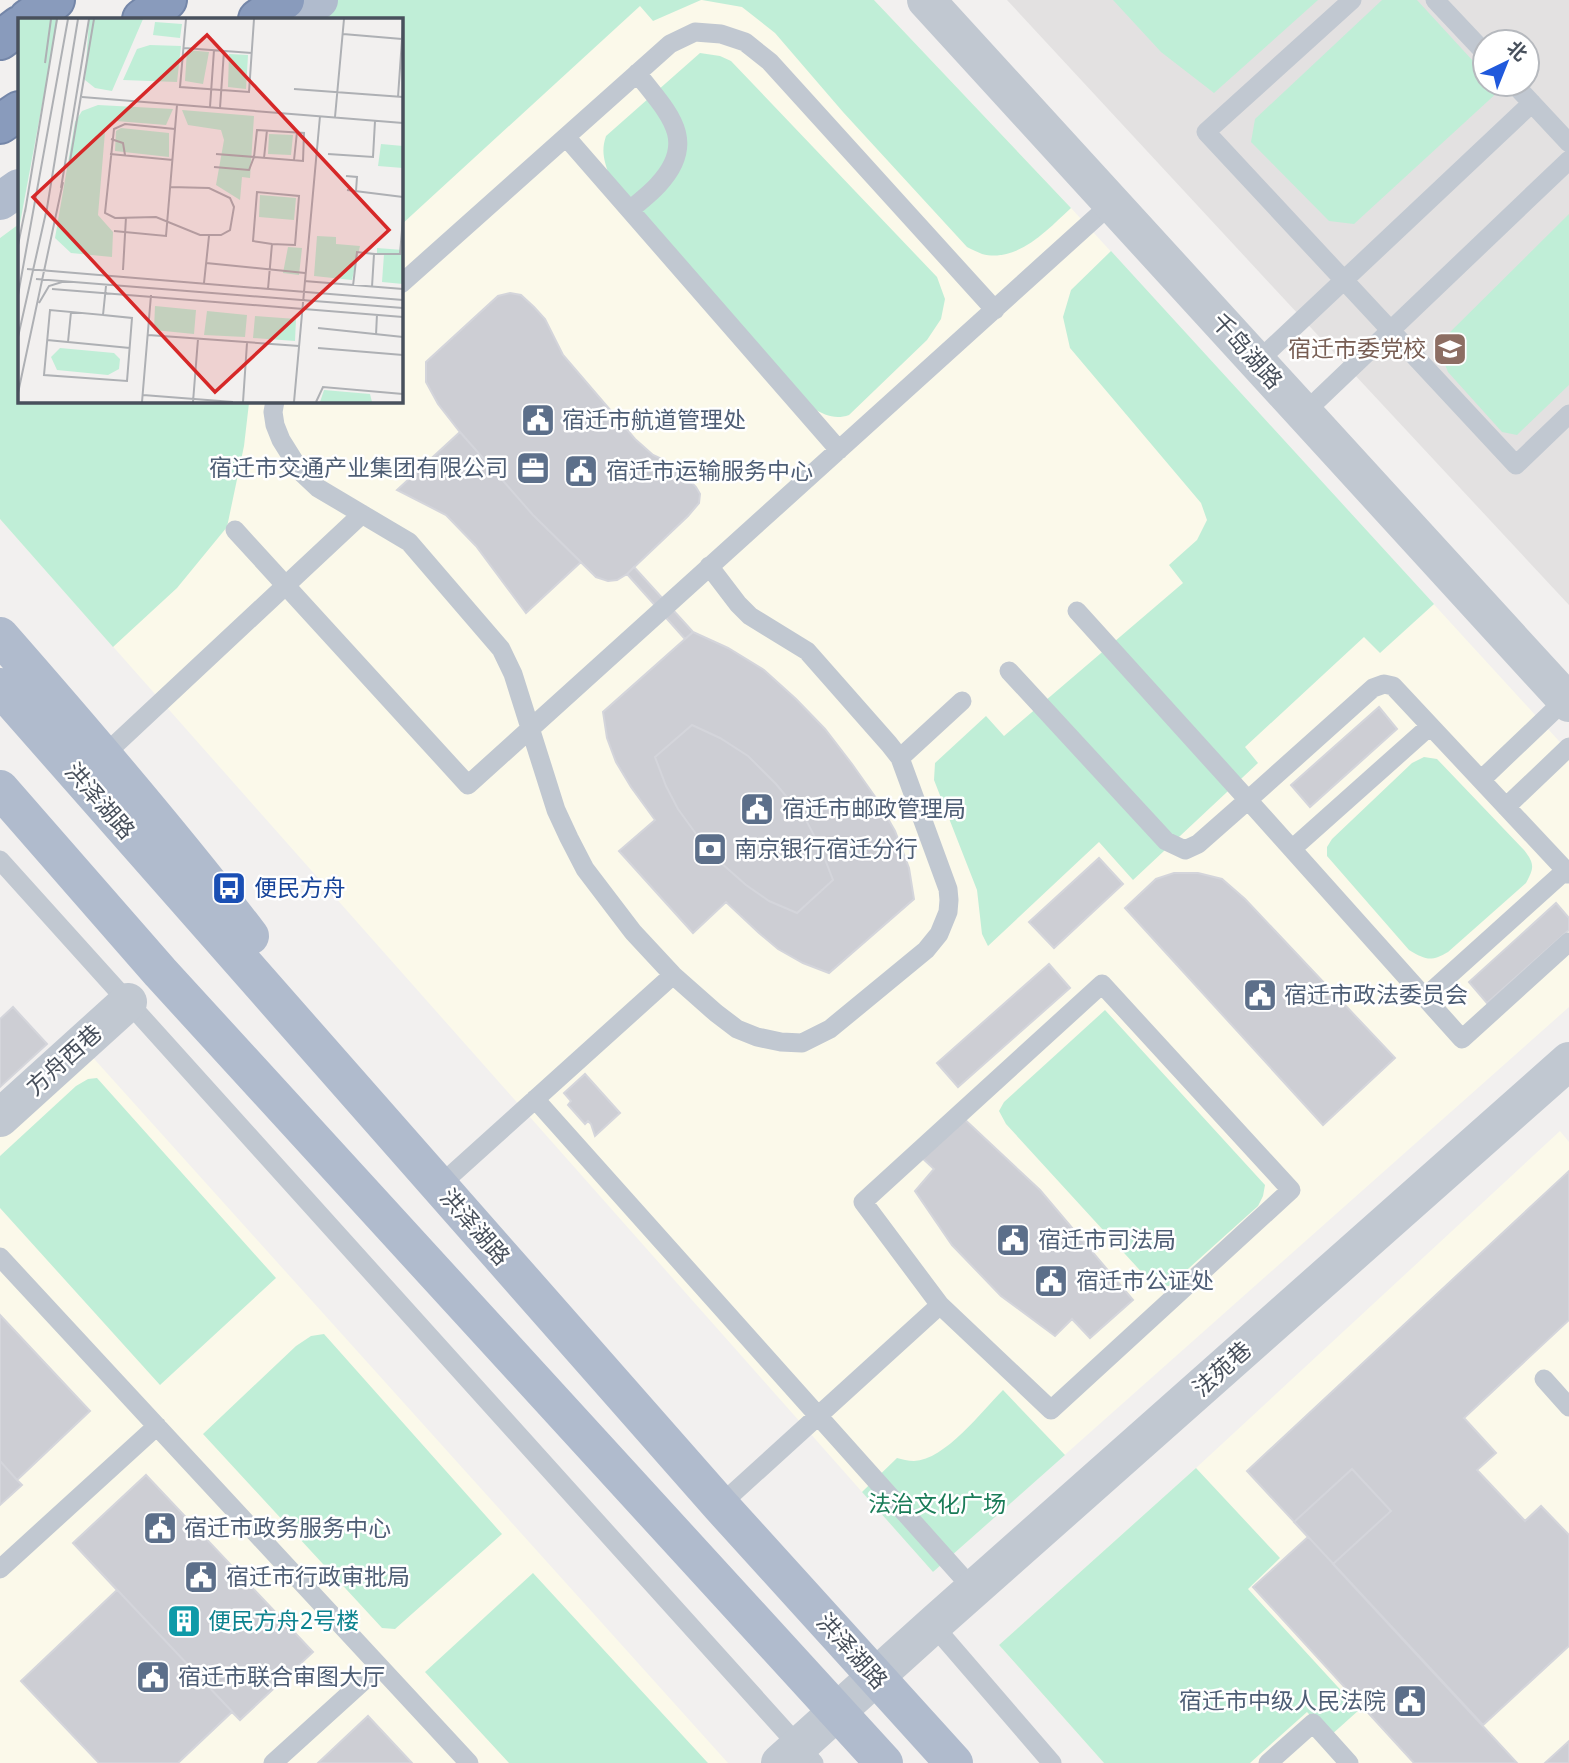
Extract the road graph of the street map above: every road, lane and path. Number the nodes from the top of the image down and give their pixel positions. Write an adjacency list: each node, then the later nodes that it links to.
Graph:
1 (55, 0): 8 (highway)
2 (167, 0): 9 (highway)
3 (285, 0): 10 (highway)
4 (319, 0): 11 (main road)
5 (926, 0): 25 (street, 千岛湖路)
6 (1352, 0): 29 (lane)
7 (1436, 0): 13 (lane)
8 (29, 18)
9 (143, 18)
10 (259, 18)
11 (286, 18)
12 (18, 27): 14 (highway)
13 (1471, 38)
14 (0, 40)
15 (637, 74): 20 (lane); 27 (lane); 31 (lane)
16 (1527, 98): 17 (lane)
17 (1532, 103): 21 (lane); 29 (lane)
18 (18, 112): 19 (highway)
19 (0, 124)
20 (566, 137): 27 (lane); 30 (lane)
21 (1569, 143)
22 (1569, 160): 32 (lane)
23 (18, 189): 24 (main road)
24 (0, 201)
25 (1112, 203): 31 (lane); 33 (street, 千岛湖路)
26 (18, 209): 28 (main road)
27 (629, 210): 37 (lane)
28 (0, 221)
29 (1344, 280): 32 (lane); 33 (lane)
30 (402, 283)
31 (995, 310): 37 (lane)
32 (1391, 330): 35 (lane); 36 (lane)
33 (1257, 362): 35 (street, 千岛湖路)
34 (275, 402): 38 (lane)
35 (1304, 414): 47 (street, 千岛湖路)
36 (1569, 414)
37 (839, 450): 40 (lane)
38 (362, 514): 41 (lane); 49 (lane)
39 (234, 530): 41 (lane)
40 (709, 566): 49 (lane); 52 (lane)
41 (286, 585): 49 (lane); 51 (lane)
42 (1077, 611): 55 (lane)
43 (0, 636): 51 (main road)
44 (1009, 671): 55 (lane)
45 (0, 687): 67 (main road, 洪泽湖路)
46 (962, 701): 52 (lane)
47 (1568, 701): 53 (lane)
48 (1430, 726): 53 (lane); 55 (lane); 57 (lane)
49 (530, 727): 61 (lane)
50 (1569, 747): 56 (lane)
51 (103, 757): 67 (main road)
52 (900, 758): 61 (lane)
53 (1481, 780): 56 (lane)
54 (0, 789): 80 (main road)
55 (1248, 800): 57 (lane)
56 (1506, 807): 59 (lane)
57 (1292, 849): 62 (lane)
58 (0, 860): 63 (lane)
59 (1567, 872): 62 (lane)
60 (1569, 942): 62 (lane)
61 (673, 975): 65 (lane)
62 (1425, 998)
63 (128, 1002): 66 (street, 方舟西巷); 81 (lane)
64 (1569, 1061): 76 (street, 法苑巷)
65 (536, 1098): 67 (lane); 72 (lane)
66 (0, 1118)
67 (439, 1186): 74 (main road, 洪泽湖路)
68 (0, 1256): 73 (lane)
69 (940, 1305): 69 (lane); 72 (lane)
70 (1544, 1380): 71 (lane)
71 (1569, 1407)
72 (818, 1415): 74 (lane); 76 (lane)
73 (157, 1426): 75 (lane); 78 (lane)
74 (720, 1505): 79 (main road, 洪泽湖路)
75 (0, 1570)
76 (973, 1589): 77 (street, 法苑巷)
77 (933, 1625): 79 (street, 法苑巷); 86 (lane)
78 (379, 1667): 82 (lane); 83 (lane)
79 (875, 1677): 80 (street, 法苑巷); 85 (main road, 洪泽湖路)
80 (837, 1712): 81 (street, 法苑巷); 84 (main road)
81 (798, 1757)
82 (273, 1763)
83 (468, 1763)
84 (884, 1763)
85 (954, 1763)
86 (1052, 1763)
87 (1268, 1763): 88 (lane)
88 (1349, 1763)

